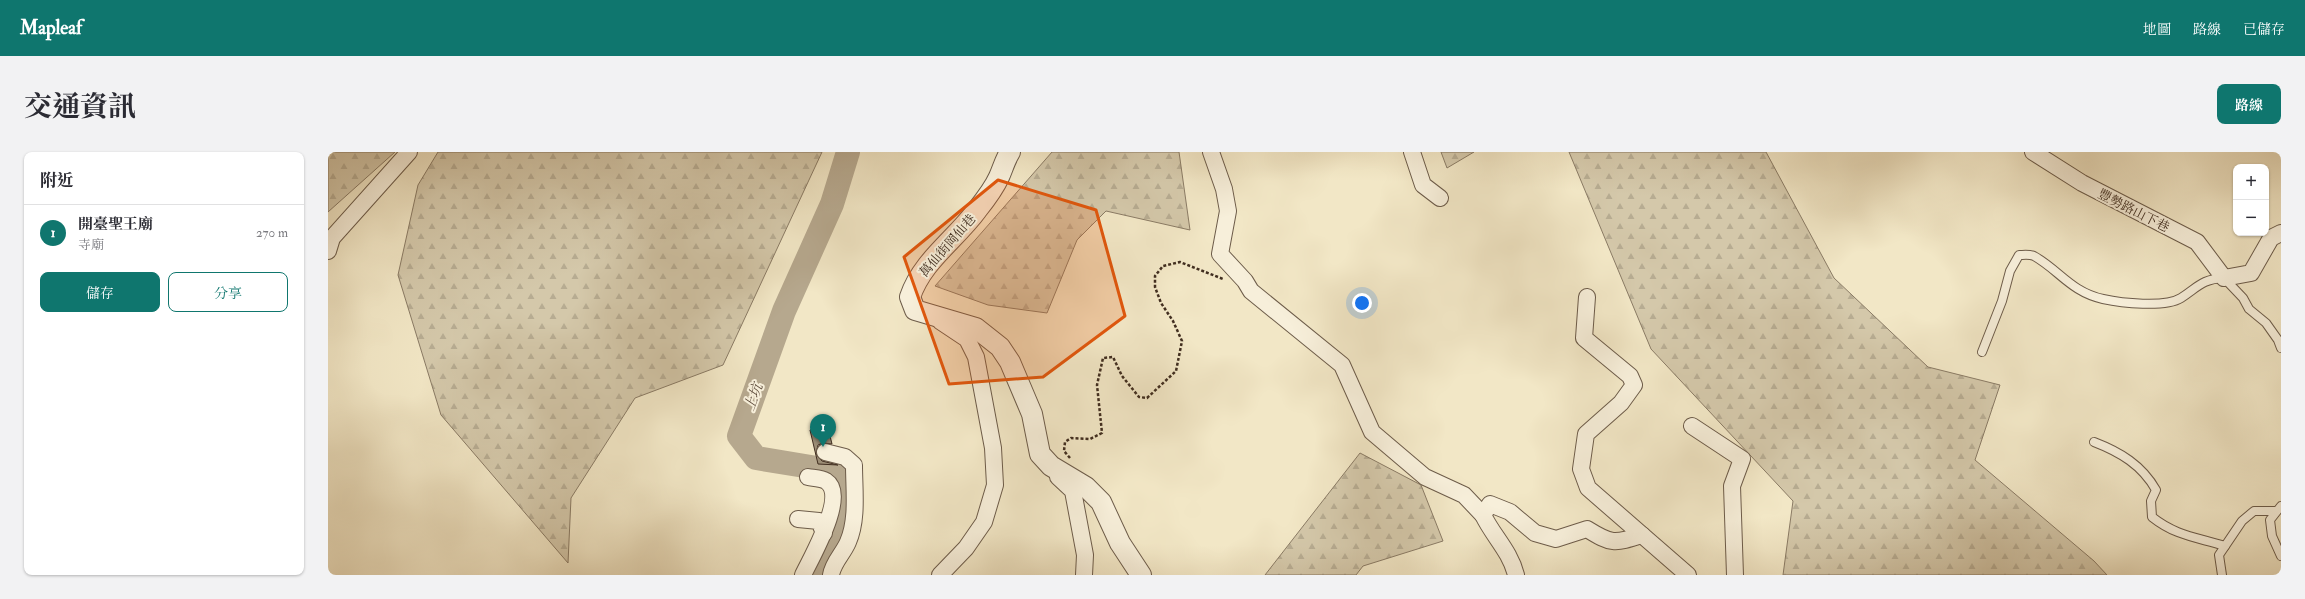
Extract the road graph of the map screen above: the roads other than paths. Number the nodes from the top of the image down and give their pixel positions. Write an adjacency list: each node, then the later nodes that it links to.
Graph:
1 (409, 152): 8 (street)
2 (1010, 152): 11 (street, 萬仙街岡仙巷)
3 (1211, 152): 20 (street)
4 (1412, 152): 6 (street)
5 (2033, 152): 9 (street, 豐勢路山下巷)
6 (1440, 198)
7 (2281, 234): 9 (street)
8 (328, 251)
9 (2224, 278): 12 (lane); 13 (lane)
10 (1587, 297): 23 (street)
11 (932, 316): 17 (street, 萬仙街岡仙巷); 28 (street)
12 (2281, 348)
13 (1982, 352)
14 (1692, 426): 33 (street)
15 (2094, 442): 24 (lane)
16 (825, 452): 27 (street)
17 (1051, 466): 29 (street); 30 (street, 萬仙街岡仙巷)
18 (808, 477): 22 (street)
19 (2278, 509): 24 (lane); 25 (lane)
20 (1484, 515): 23 (street); 31 (street)
21 (798, 519): 22 (street)
22 (824, 532): 26 (street)
23 (1642, 535): 32 (street)
24 (2225, 546): 34 (lane)
25 (2281, 556)
26 (803, 575)
27 (831, 575)
28 (940, 575)
29 (1084, 575)
30 (1141, 575)
31 (1516, 575)
32 (1688, 575)
33 (1735, 575)
34 (2222, 575)

